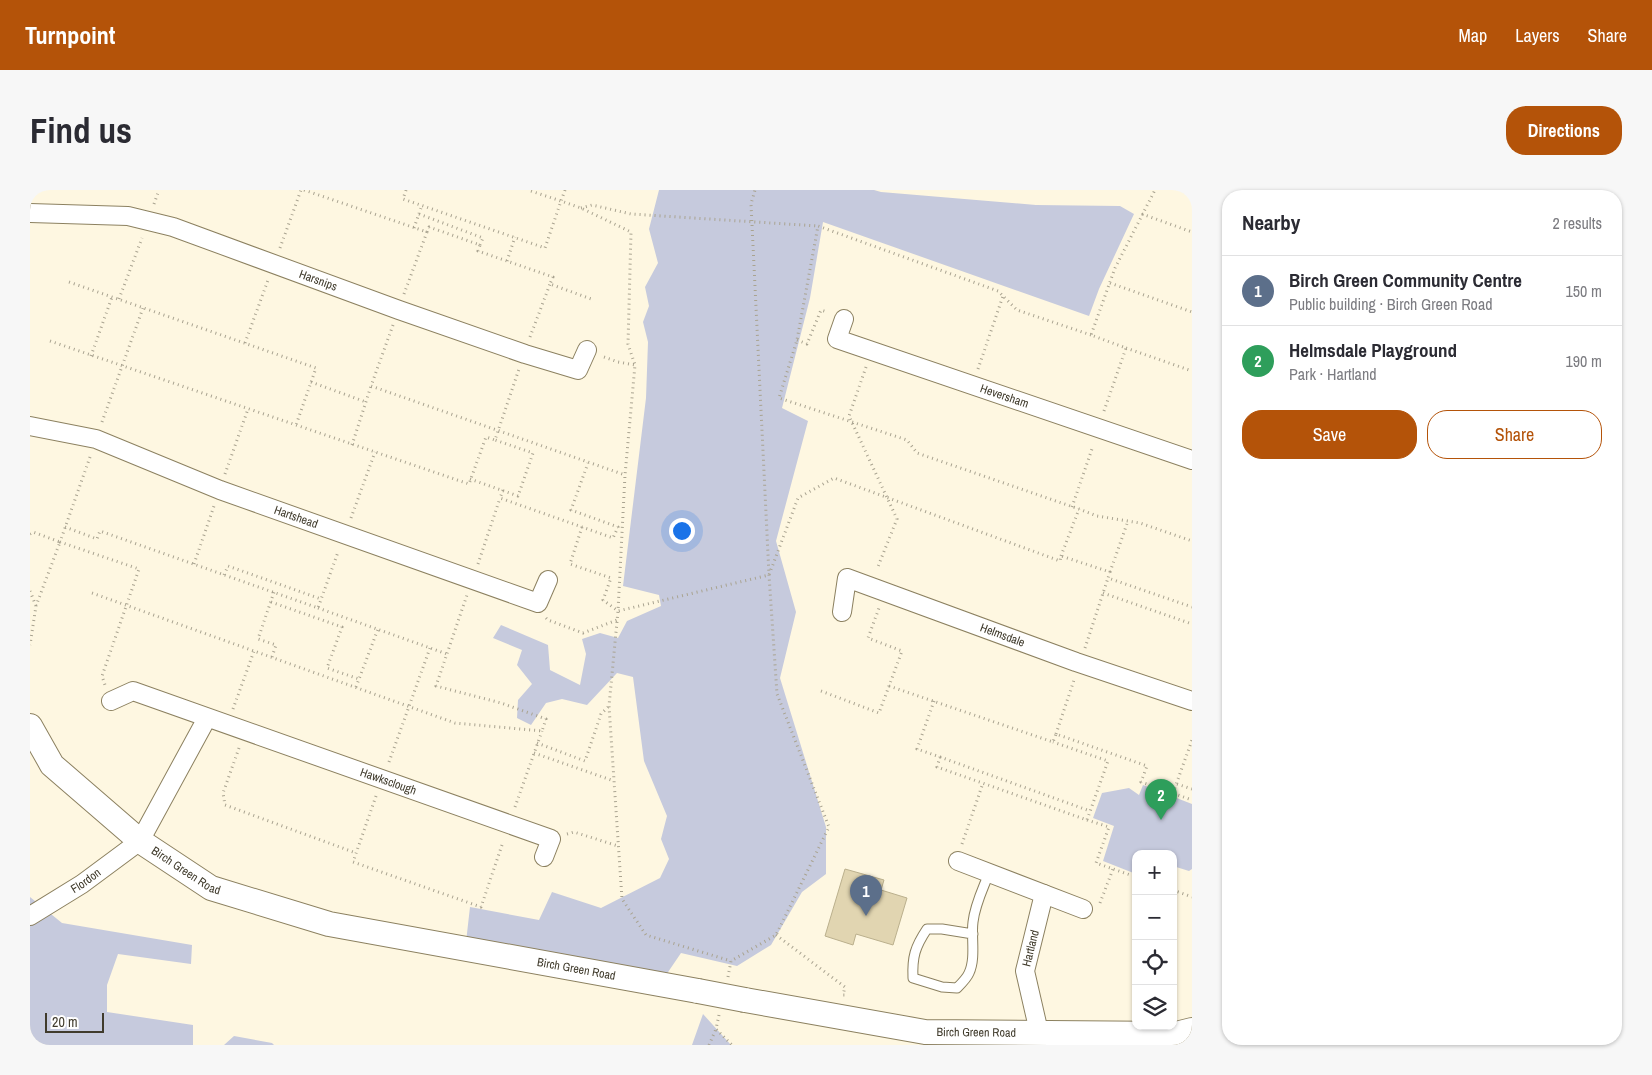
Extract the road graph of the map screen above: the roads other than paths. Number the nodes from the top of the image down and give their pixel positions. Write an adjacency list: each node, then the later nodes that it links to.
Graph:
1 (30, 213): 3 (street, Harsnips)
2 (844, 319): 5 (street, Heversham)
3 (588, 350)
4 (30, 426): 6 (street, Hartshead)
5 (1192, 460)
6 (548, 580)
7 (842, 612): 9 (street, Helmsdale)
8 (111, 701): 10 (street, Hawksclough)
9 (1192, 701)
10 (207, 718): 12 (street); 13 (street, Hawksclough)
11 (30, 726): 12 (street, Birch Green Road)
12 (140, 841): 18 (street, Flordon); 20 (street, Birch Green Road, bridge)
13 (544, 857)
14 (958, 861): 15 (street)
15 (989, 873): 16 (street); 19 (lane)
16 (1044, 894): 17 (street); 20 (street, Hartland)
17 (1083, 908)
18 (30, 916)
19 (973, 934): 19 (lane)
20 (1039, 1032): 21 (street, Birch Green Road)
21 (1182, 1036)

